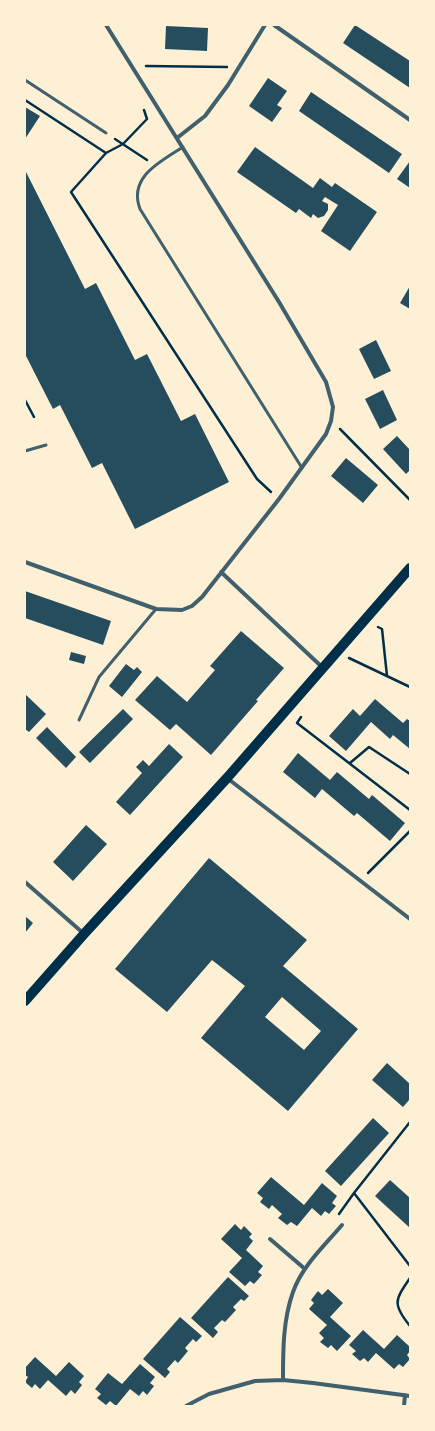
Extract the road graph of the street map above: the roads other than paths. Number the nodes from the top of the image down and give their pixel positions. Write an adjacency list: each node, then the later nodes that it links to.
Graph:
1 (106, 25): 7 (street)
2 (265, 25): 7 (street)
3 (274, 25): 5 (street)
4 (25, 80): 6 (lane)
5 (410, 120)
6 (106, 133)
7 (177, 138): 8 (street)
8 (183, 147): 11 (street); 11 (lane)
9 (46, 445): 10 (lane)
10 (25, 451)
11 (302, 468): 14 (street)
12 (25, 562): 15 (street)
13 (410, 568): 16 (main road)
14 (221, 572): 15 (street); 16 (street)
15 (156, 609): 17 (lane)
16 (322, 667): 18 (main road)
17 (79, 720)
18 (226, 778): 20 (street); 21 (main road)
19 (25, 882): 21 (street)
20 (410, 919)
21 (84, 934): 22 (main road)
22 (25, 1001)
23 (342, 1225): 25 (street)
24 (270, 1240): 25 (street)
25 (305, 1269): 26 (street)
26 (283, 1380): 27 (street); 28 (street)
27 (408, 1395): 29 (street)
28 (186, 1406)
29 (404, 1406)

